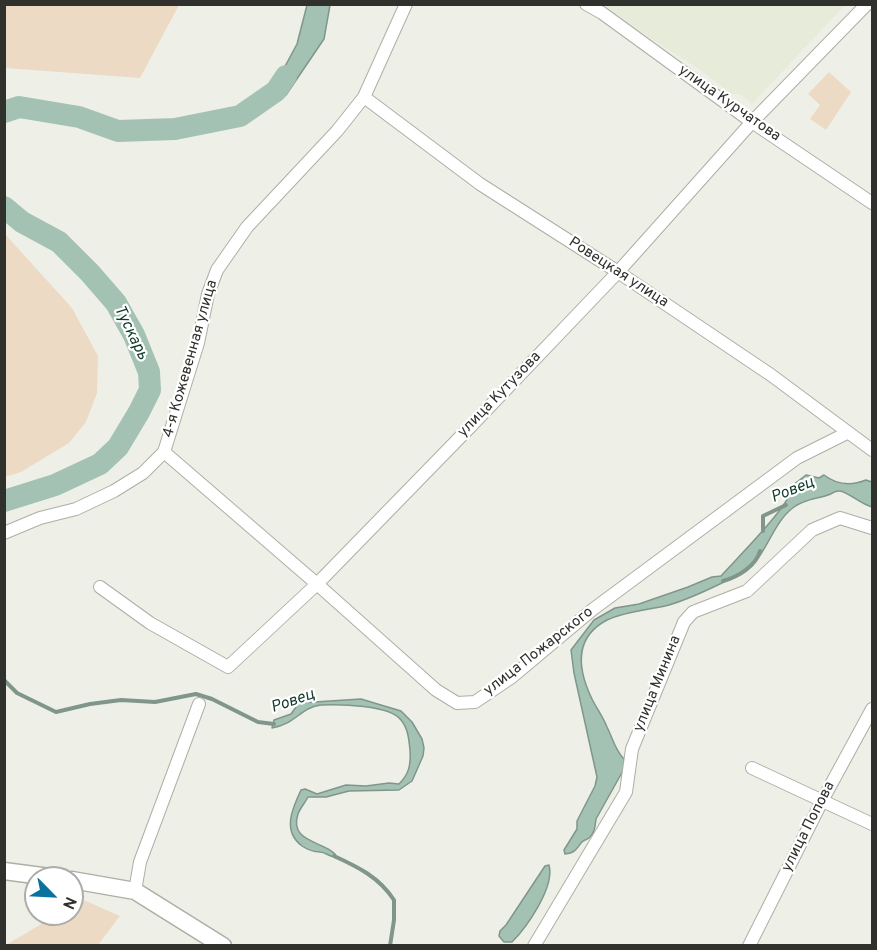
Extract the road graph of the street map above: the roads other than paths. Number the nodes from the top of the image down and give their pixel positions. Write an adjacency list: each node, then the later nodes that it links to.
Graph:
1 (406, 4): 4 (street, 4-я Кожевенная улица)
2 (586, 4): 5 (street, улица Курчатова)
3 (867, 4): 5 (street, улица Кутузова)
4 (364, 97): 7 (street, Ровецкая улица); 10 (street, 4-я Кожевенная улица)
5 (752, 122): 6 (street, улица Курчатова); 7 (street, улица Кутузова)
6 (873, 203)
7 (618, 272): 8 (street, Ровецкая улица); 13 (street, улица Кутузова)
8 (847, 433): 9 (street, Ровецкая улица); 13 (street, улица Пожарского)
9 (873, 450)
10 (164, 452): 12 (street, 4-я Кожевенная улица); 13 (street, улица Пожарского)
11 (873, 528): 25 (street, улица Минина)
12 (4, 533)
13 (317, 584): 14 (street, улица Кутузова)
14 (100, 586)
15 (199, 704): 23 (street)
16 (873, 709): 18 (street, улица Попова)
17 (752, 768): 18 (street)
18 (822, 801): 19 (street); 26 (street, улица Попова)
19 (873, 824)
20 (4, 871): 21 (street)
21 (24, 874)
22 (84, 882): 23 (street)
23 (135, 891): 24 (street)
24 (216, 943)
25 (534, 945)
26 (749, 945)

